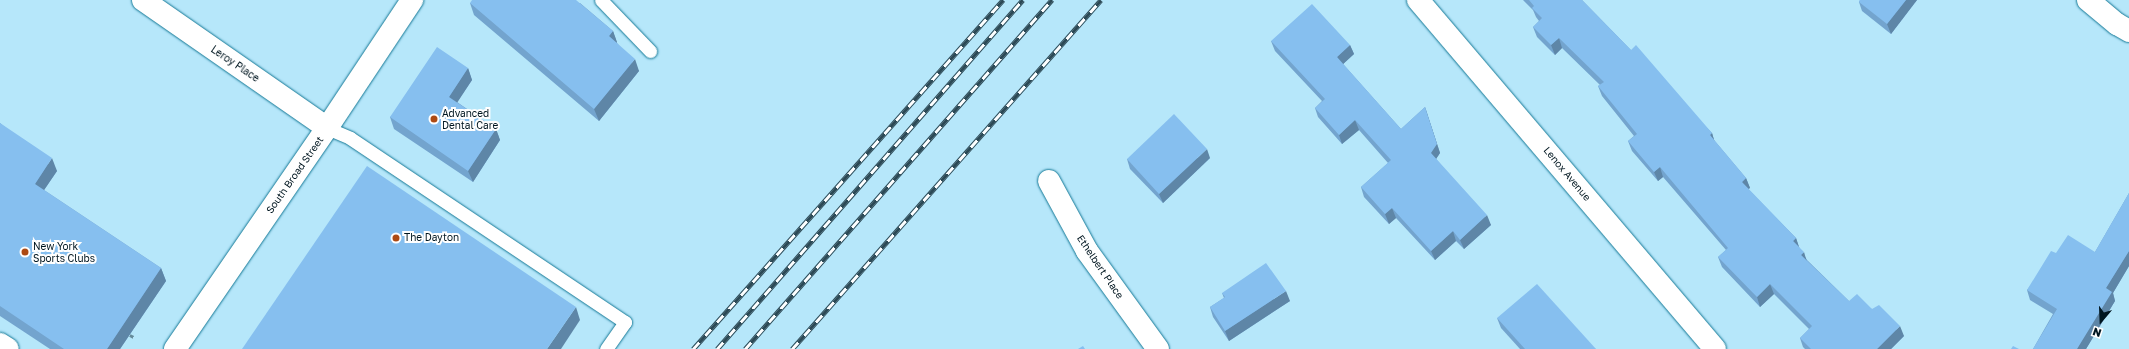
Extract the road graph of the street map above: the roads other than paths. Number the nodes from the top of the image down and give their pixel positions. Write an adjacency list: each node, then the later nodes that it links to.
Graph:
1 (142, 0): 8 (street, Leroy Place)
2 (412, 0): 8 (street, South Broad Street)
3 (601, 0): 7 (lane)
4 (1418, 0): 15 (street, Lenox Avenue)
5 (2088, 0): 6 (street)
6 (2129, 31)
7 (650, 51)
8 (327, 128): 12 (street, South Broad Street); 13 (lane)
9 (1049, 181): 14 (street, Ethelbert Place)
10 (0, 344): 11 (street)
11 (8, 349)
12 (175, 349)
13 (606, 349)
14 (1158, 349)
15 (1715, 349)

